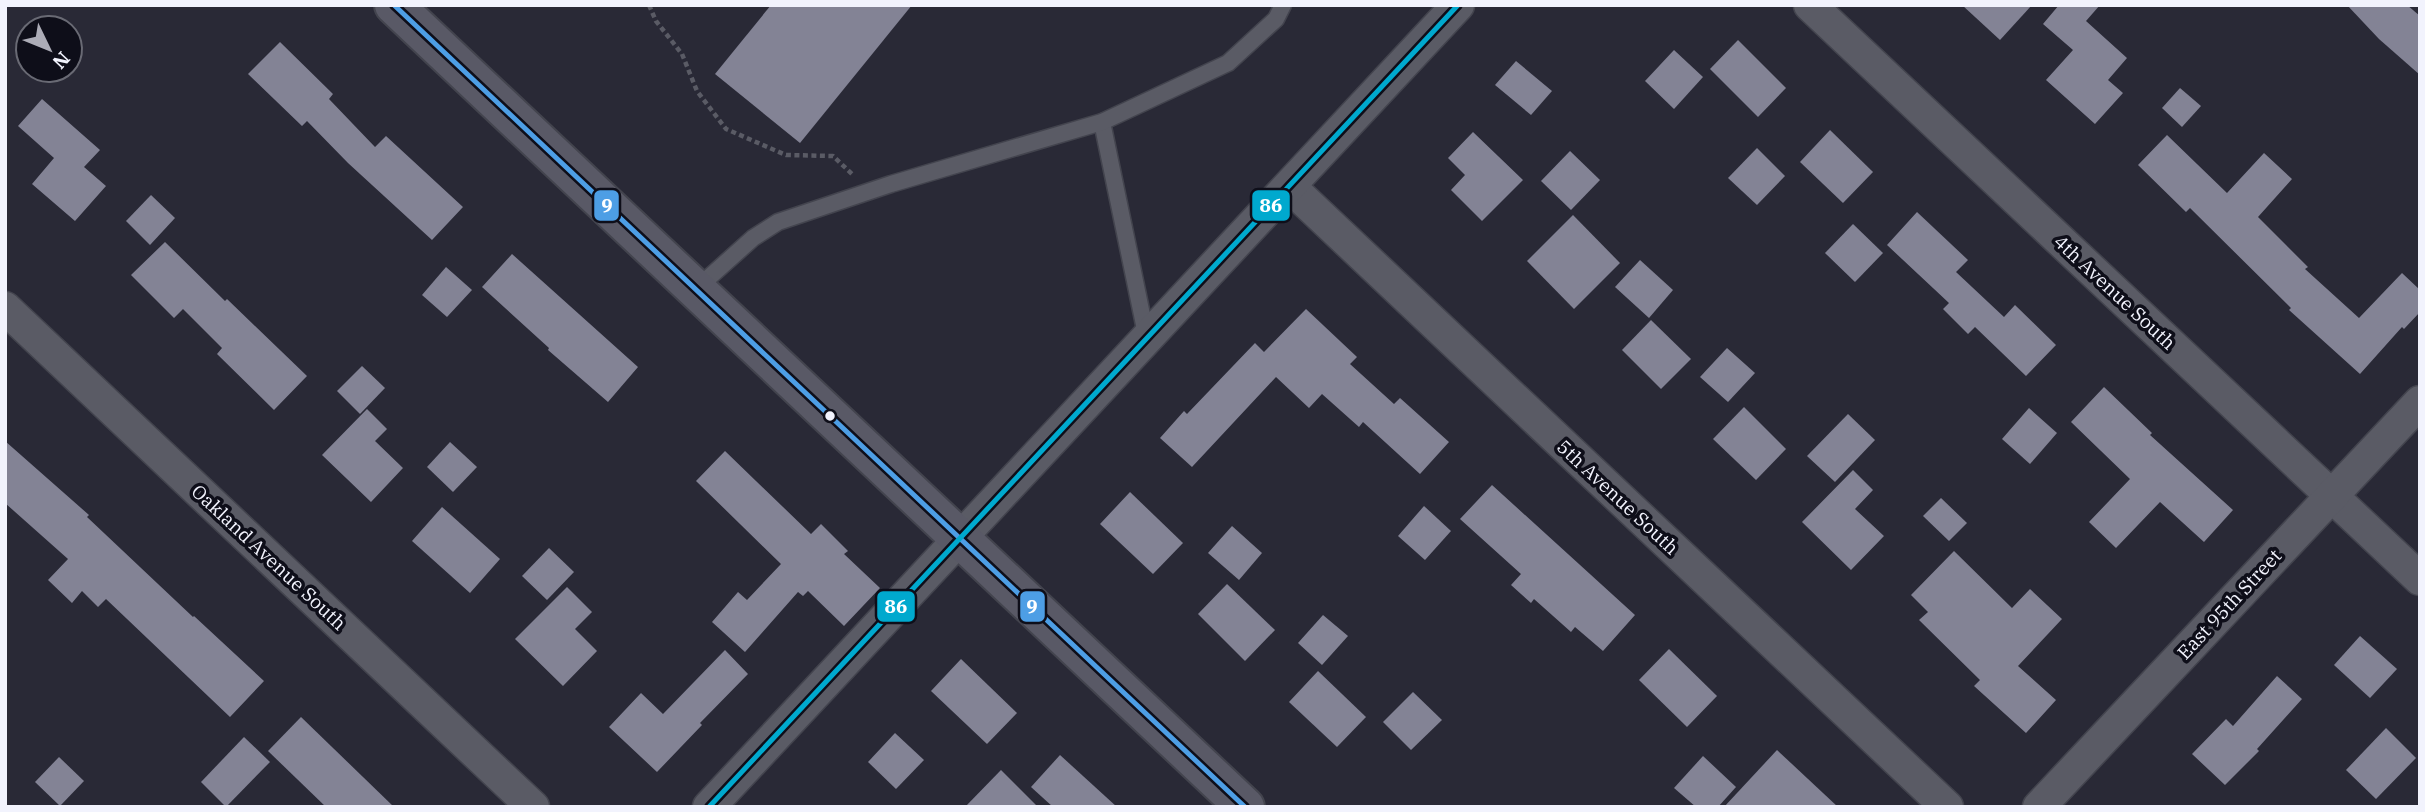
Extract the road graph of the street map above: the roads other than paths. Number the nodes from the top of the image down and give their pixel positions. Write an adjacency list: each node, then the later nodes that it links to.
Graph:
1 (394, 5): 7 (main road)
2 (1283, 5): 5 (lane)
3 (1458, 5): 6 (street)
4 (1810, 5): 11 (street, 4th Avenue South)
5 (1102, 122): 7 (lane); 9 (lane)
6 (1290, 187): 9 (street); 17 (street, 5th Avenue South)
7 (695, 290): 12 (main road)
8 (5, 308): 14 (street, Oakland Avenue South)
9 (1147, 339): 12 (street)
10 (2420, 402): 11 (street, East 95th Street)
11 (2331, 496): 13 (street, 4th Avenue South); 18 (street, East 95th Street)
12 (959, 538): 15 (street); 16 (main road)
13 (2420, 579)
14 (533, 807)
15 (709, 807)
16 (1245, 807)
17 (1947, 807)
18 (2039, 807)

